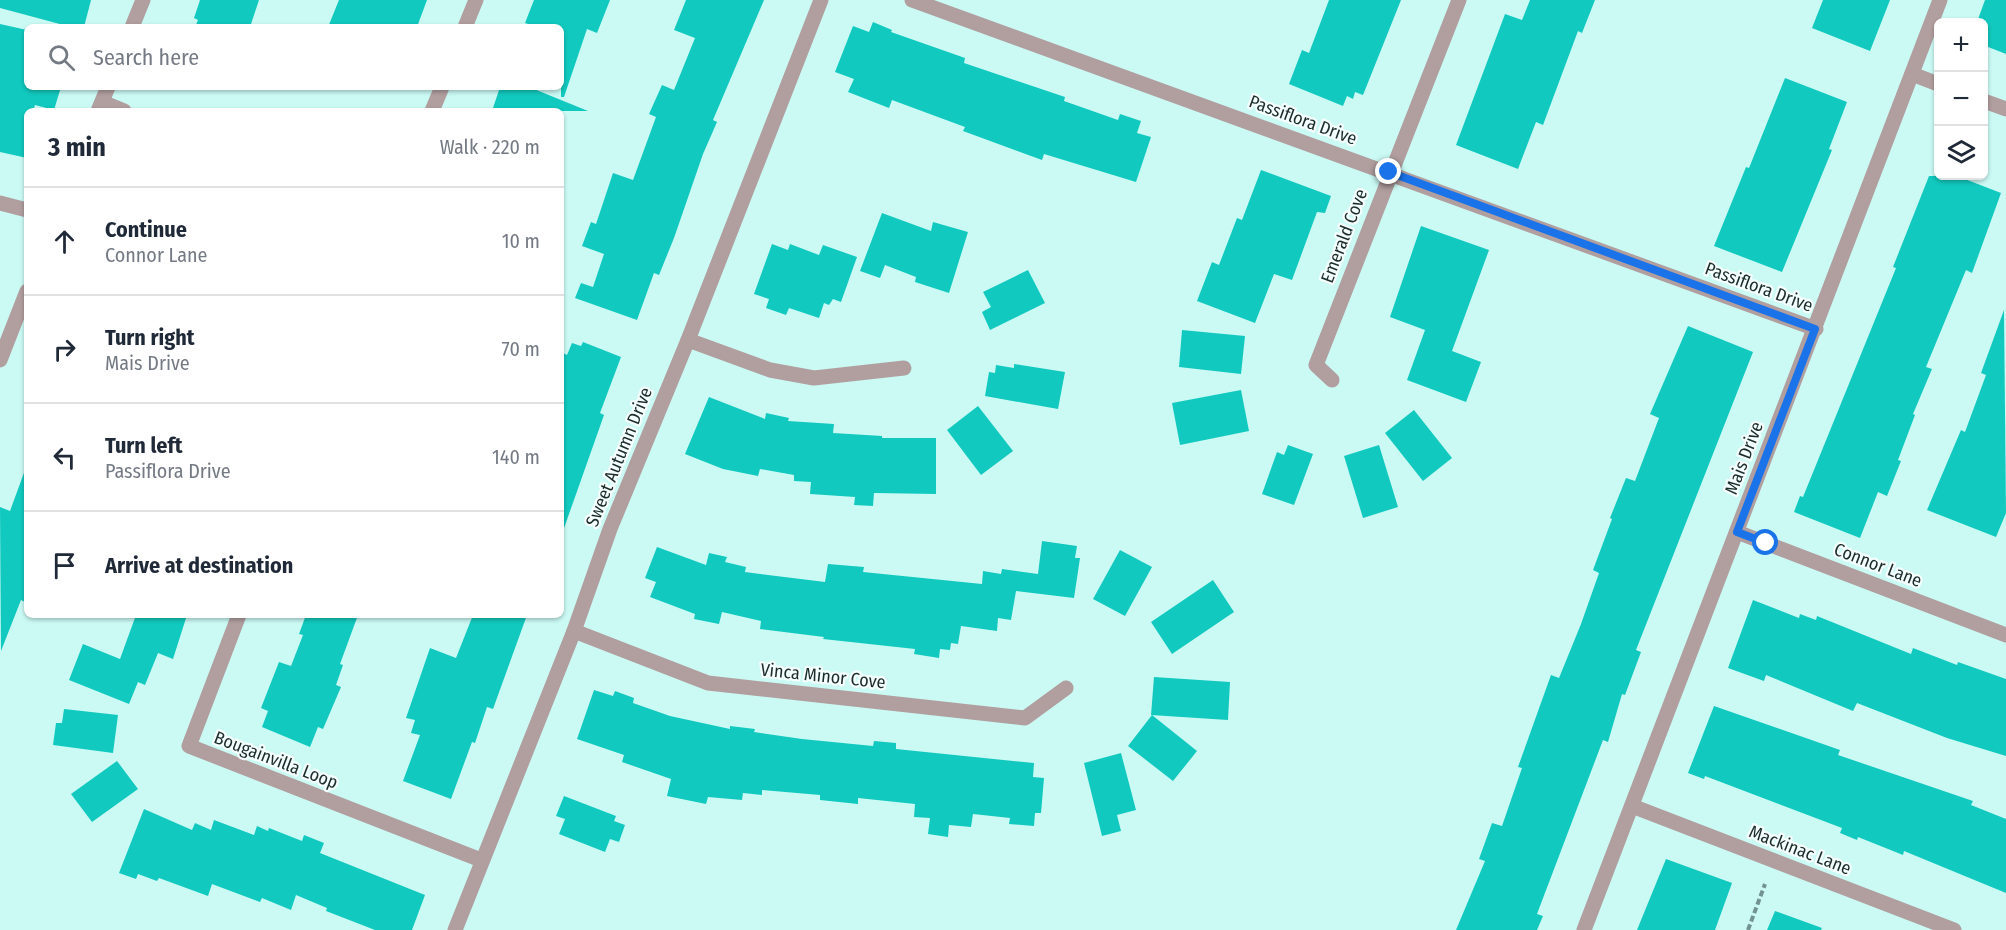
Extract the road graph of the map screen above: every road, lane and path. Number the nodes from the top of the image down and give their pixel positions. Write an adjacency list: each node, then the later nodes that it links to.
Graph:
1 (143, 0): 7 (street)
2 (476, 0): 8 (street)
3 (821, 0): 22 (street, Sweet Autumn Drive)
4 (912, 0): 17 (street, Passiflora Drive)
5 (1459, 0): 17 (street, Emerald Cove)
6 (1940, 0): 9 (street, Mais Drive)
7 (133, 24)
8 (466, 24)
9 (1912, 74): 10 (street); 21 (street, Mais Drive)
10 (1934, 82)
11 (107, 90): 14 (street)
12 (441, 90): 15 (street)
13 (1988, 103): 16 (street)
14 (100, 107)
15 (433, 108)
16 (2006, 109)
17 (1389, 172): 21 (street, Passiflora Drive); 25 (street, Emerald Cove)
18 (0, 203): 19 (street)
19 (24, 209)
20 (24, 299): 23 (street)
21 (1815, 329): 26 (street, Mais Drive)
22 (688, 340): 24 (street); 28 (street, Sweet Autumn Drive)
23 (0, 360)
24 (904, 368)
25 (1332, 380)
26 (1737, 532): 29 (street, Connor Lane); 31 (street, Mais Drive)
27 (238, 618): 32 (street, Bougainvilla Loop)
28 (574, 631): 30 (street, Vinca Minor Cove); 32 (street, Sweet Autumn Drive)
29 (2006, 634)
30 (1066, 688)
31 (1632, 806): 35 (street, Mais Drive); 37 (street, Mackinac Lane)
32 (481, 860): 34 (street, Sweet Autumn Drive)
33 (1765, 884): 36 (path)
34 (455, 930)
35 (1584, 930)
36 (1748, 930)
37 (1954, 930)

